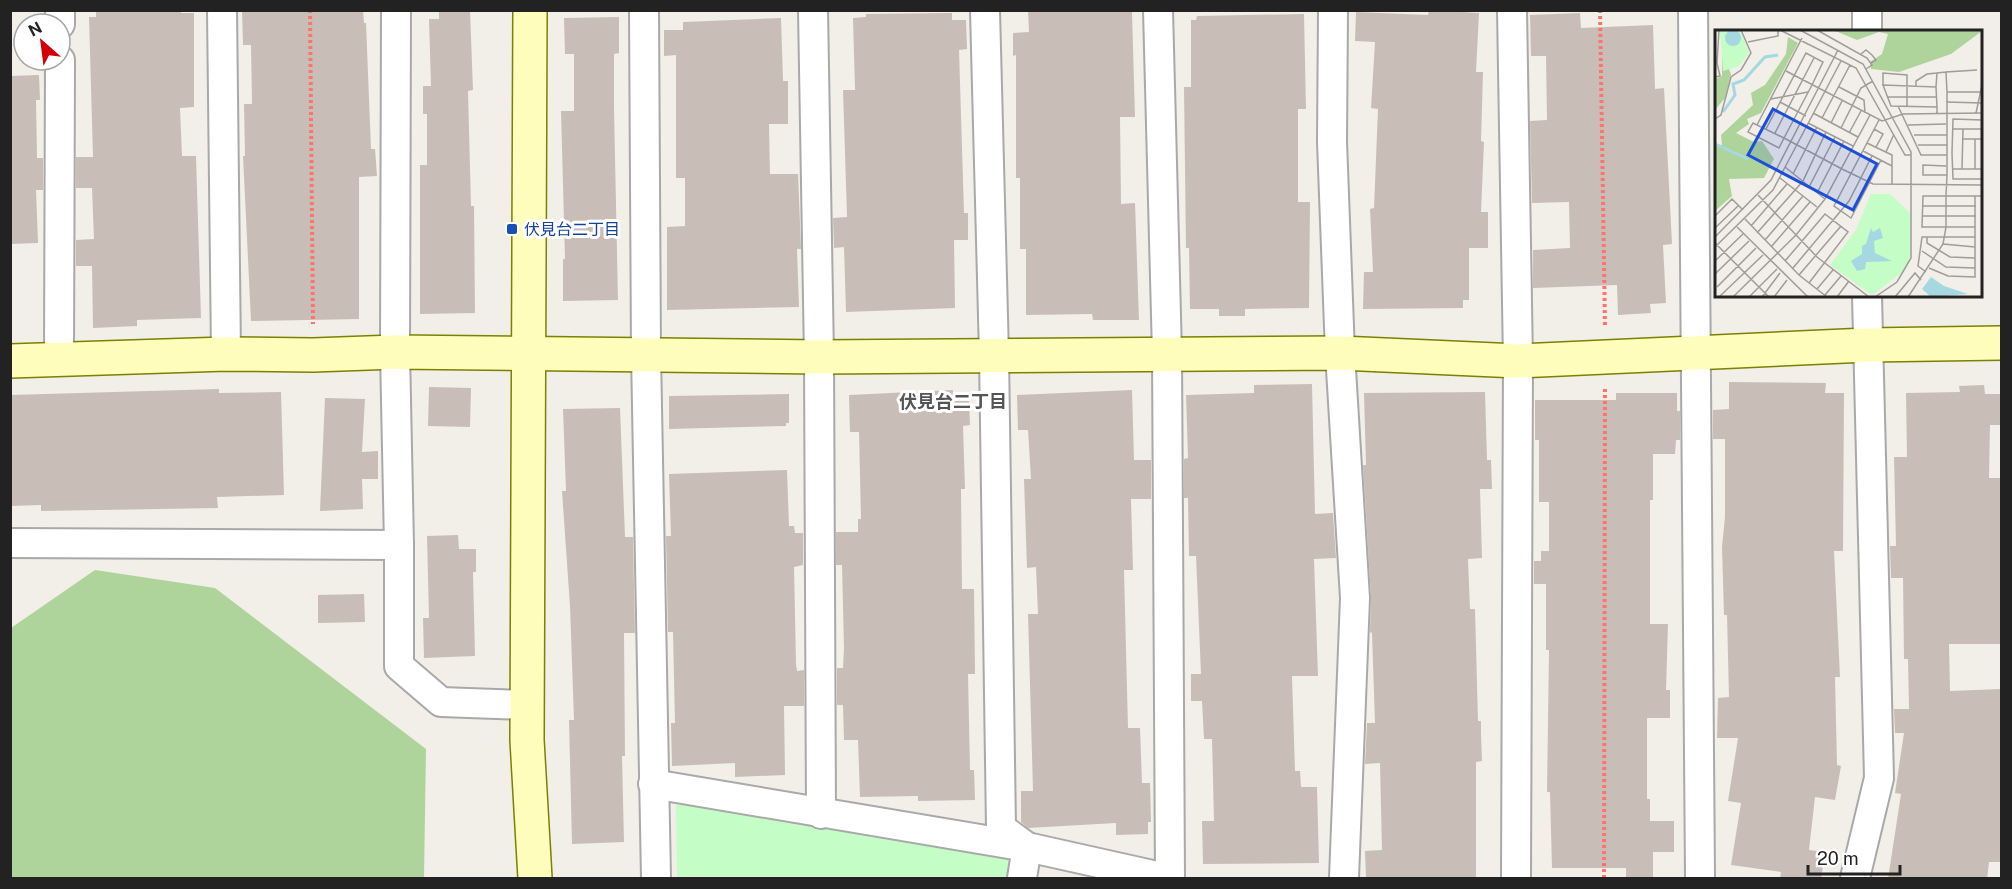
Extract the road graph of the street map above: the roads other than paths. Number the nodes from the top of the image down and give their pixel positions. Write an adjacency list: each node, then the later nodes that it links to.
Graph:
1 (222, 10): 19 (street)
2 (396, 10): 17 (street)
3 (530, 10): 20 (street)
4 (644, 10): 21 (street)
5 (813, 10): 25 (street)
6 (985, 10): 23 (street)
7 (1158, 10): 22 (street)
8 (1333, 10): 18 (street)
9 (1512, 10): 28 (street)
10 (1693, 10): 24 (street)
11 (1867, 10): 12 (street)
12 (1867, 30)
13 (60, 72): 26 (street)
14 (1867, 297): 16 (street)
15 (2001, 343): 16 (street)
16 (1867, 345): 24 (street); 42 (street)
17 (395, 352): 19 (street); 20 (street); 30 (street)
18 (1340, 352): 22 (street); 28 (street); 39 (street)
19 (226, 354): 26 (street)
20 (529, 354): 21 (street); 31 (street)
21 (646, 354): 25 (street); 32 (street)
22 (1167, 354): 23 (street); 38 (street)
23 (994, 355): 25 (street); 34 (street)
24 (1695, 355): 28 (street); 41 (street)
25 (819, 357): 33 (street)
26 (59, 358): 27 (street)
27 (10, 361)
28 (1518, 361): 40 (street)
29 (10, 543): 30 (street)
30 (399, 546): 31 (street)
31 (527, 705): 35 (street)
32 (653, 784): 33 (street); 36 (street)
33 (821, 814): 34 (street)
34 (1027, 847): 37 (street); 38 (street)
35 (535, 879)
36 (656, 879)
37 (1022, 879)
38 (1168, 879)
39 (1344, 879)
40 (1516, 879)
41 (1700, 879)
42 (1855, 879)

